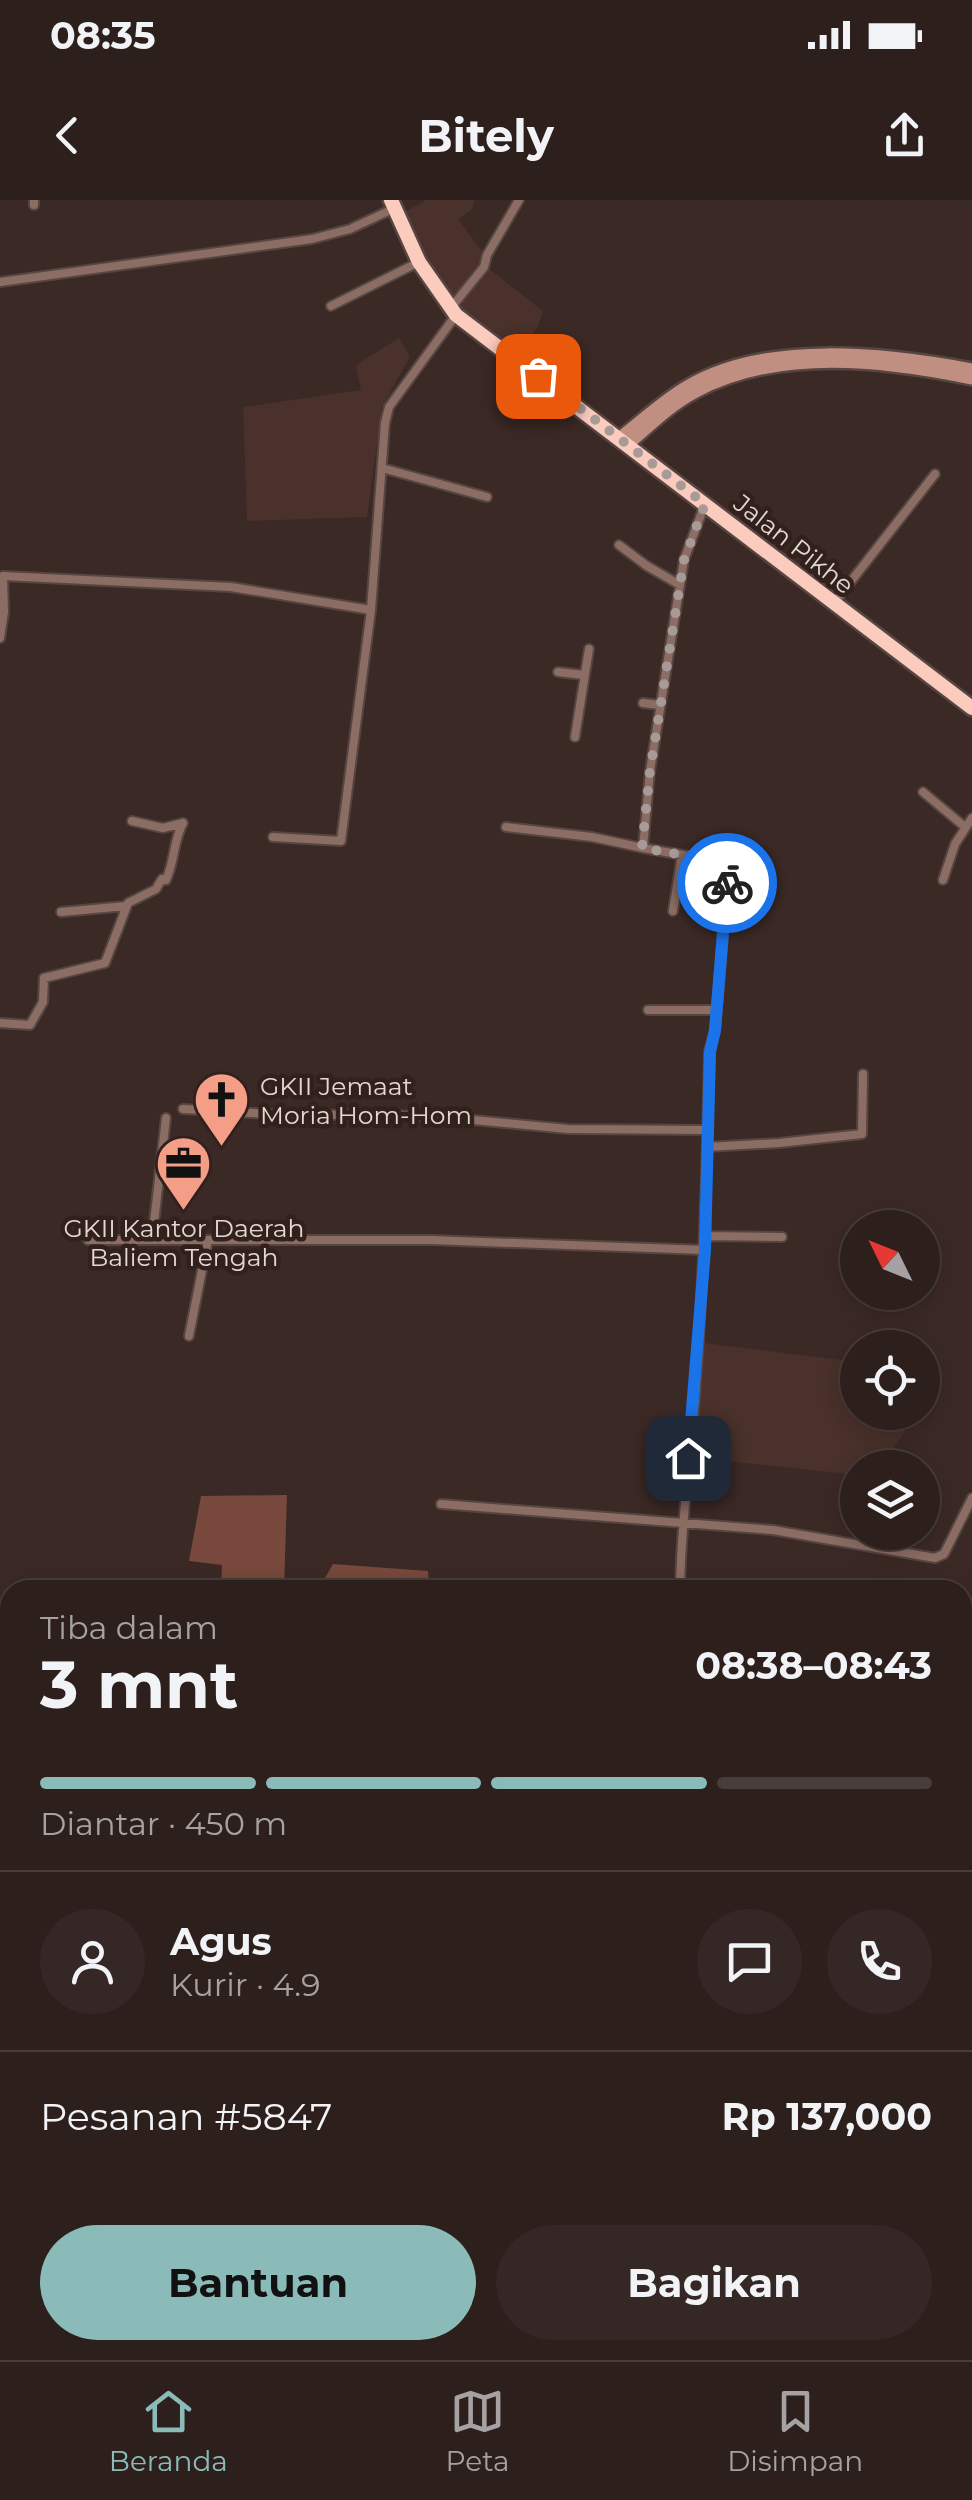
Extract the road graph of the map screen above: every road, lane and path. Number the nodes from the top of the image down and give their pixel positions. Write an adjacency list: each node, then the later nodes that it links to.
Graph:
1 (518, 200): 6 (street)
2 (393, 204): 3 (highway, Jalan Pikhe); 4 (street)
3 (419, 262): 5 (street); 6 (highway, Jalan Pikhe)
4 (0, 282)
5 (331, 306)
6 (453, 312): 10 (highway, Jalan Pikhe); 11 (street)
7 (897, 363): 8 (main road); 9 (main road); 10 (main road)
8 (972, 369)
9 (972, 378)
10 (624, 441): 14 (highway, Jalan Pikhe)
11 (382, 468): 13 (street); 18 (street)
12 (935, 474): 17 (street)
13 (487, 497)
14 (705, 504): 16 (street); 17 (highway, Jalan Pikhe)
15 (619, 544): 16 (street)
16 (680, 584): 24 (street)
17 (834, 603): 25 (highway, Jalan Pikhe)
18 (371, 610): 19 (street); 32 (street)
19 (0, 638)
20 (589, 649): 22 (street)
21 (558, 672): 22 (street)
22 (584, 675): 26 (street)
23 (642, 703): 24 (street)
24 (660, 705): 33 (street)
25 (972, 708)
26 (575, 737)
27 (922, 792): 30 (street)
28 (972, 818): 30 (street)
29 (132, 822): 36 (street)
30 (964, 827): 35 (street)
31 (506, 828): 33 (street)
32 (273, 837)
33 (642, 848): 34 (street)
34 (682, 855): 37 (street); 40 (street)
35 (943, 880)
36 (126, 906): 38 (street); 41 (street)
37 (673, 911)
38 (61, 912)
39 (648, 1010): 40 (street)
40 (717, 1010): 45 (street)
41 (0, 1022)
42 (863, 1074): 46 (street)
43 (183, 1109): 45 (street)
44 (166, 1118): 50 (street)
45 (708, 1130): 46 (street)
46 (707, 1147): 47 (street)
47 (705, 1236): 48 (street); 52 (street)
48 (782, 1237)
49 (88, 1240): 50 (street)
50 (152, 1240): 51 (street)
51 (208, 1240): 52 (street); 53 (street)
52 (705, 1250): 56 (street)
53 (188, 1336)
54 (972, 1498): 56 (street)
55 (440, 1504): 56 (street)
56 (680, 1523): 57 (street)
57 (680, 1580)

